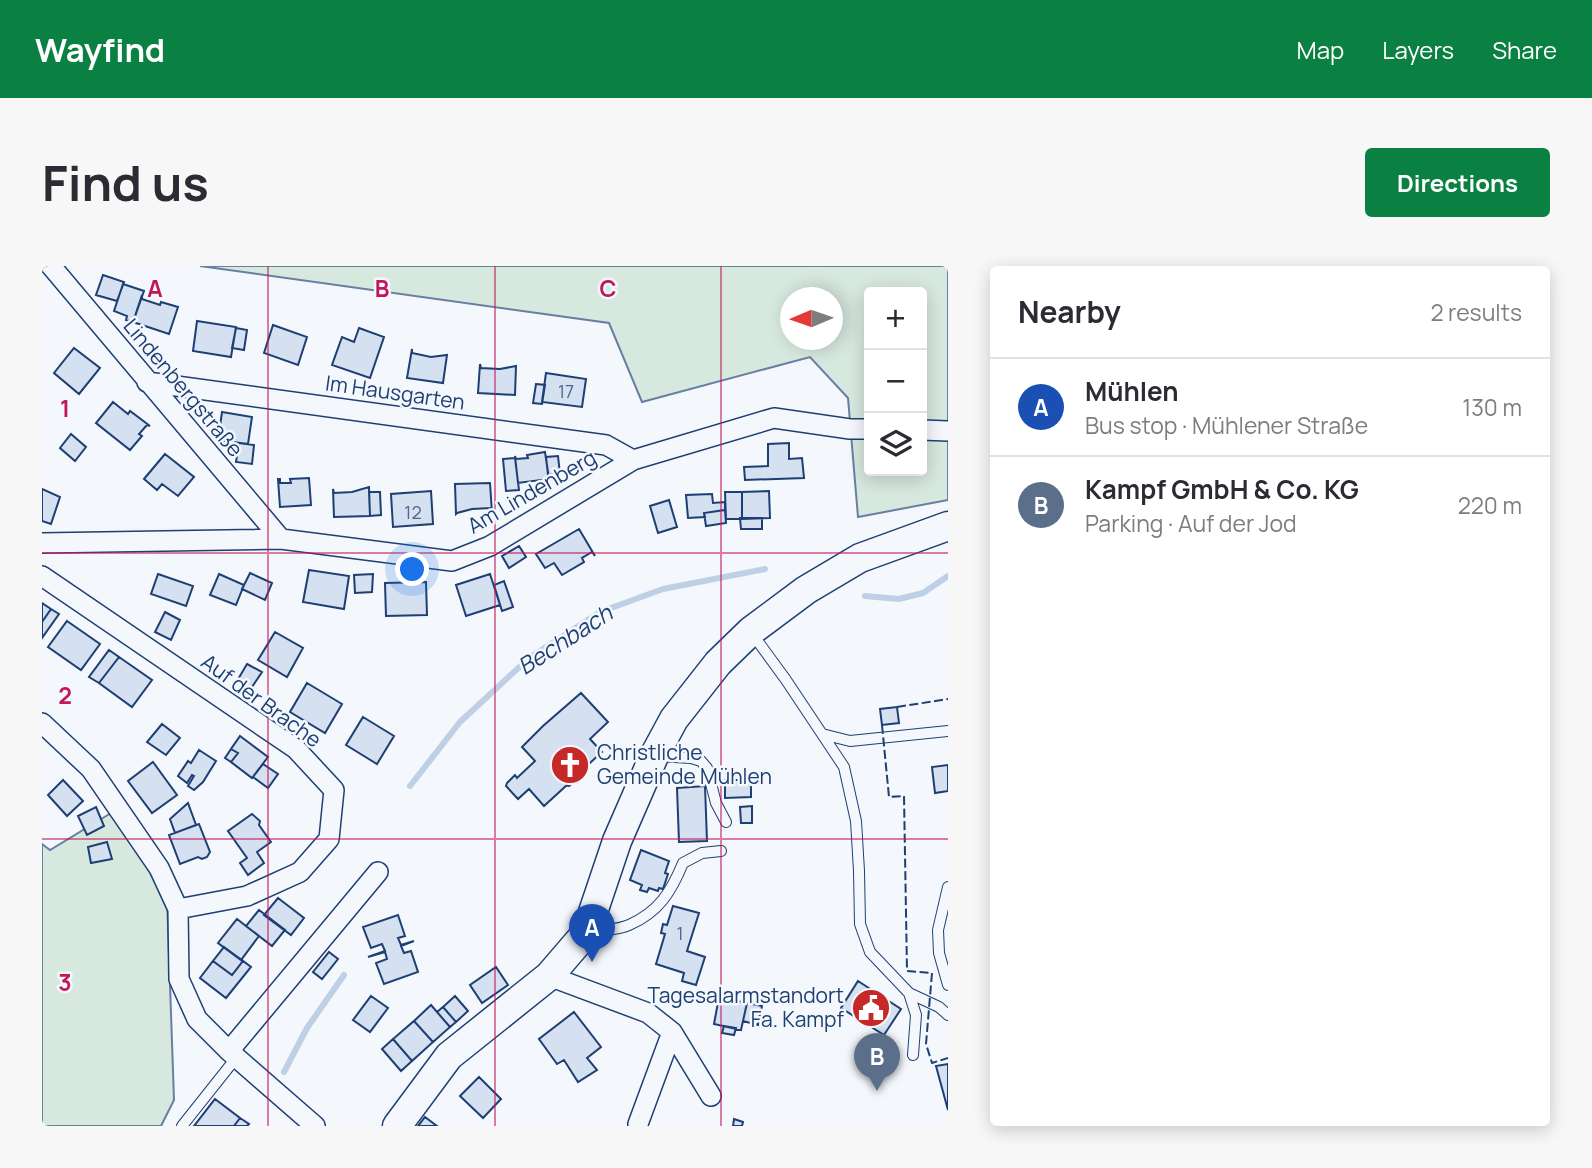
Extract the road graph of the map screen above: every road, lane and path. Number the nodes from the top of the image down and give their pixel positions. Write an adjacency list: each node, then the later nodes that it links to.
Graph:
1 (51, 266): 2 (street, Lindenbergstraße)
2 (147, 382): 6 (street, Im Hausgarten); 8 (street, Lindenbergstraße)
3 (864, 429): 6 (street, Am Lindenberg)
4 (927, 430): 5 (street)
5 (948, 431)
6 (633, 460): 8 (street, Am Lindenberg)
7 (948, 526): 11 (main road)
8 (281, 539): 9 (street, Am Lindenberg)
9 (42, 543)
10 (42, 576): 20 (street, Auf der Brache)
11 (751, 631): 14 (lane); 15 (main road)
12 (42, 723): 20 (street)
13 (948, 731): 14 (lane)
14 (822, 734): 24 (lane)
15 (654, 756): 16 (lane); 21 (main road)
16 (726, 822)
17 (722, 851): 21 (lane)
18 (378, 872): 27 (street)
19 (948, 887): 23 (lane)
20 (178, 909): 27 (street)
21 (586, 933): 22 (main road)
22 (549, 976): 26 (street); 33 (main road)
23 (948, 985)
24 (909, 993): 25 (lane); 28 (lane)
25 (948, 1015)
26 (672, 1032): 29 (street); 30 (street)
27 (232, 1055): 31 (lane); 32 (street)
28 (913, 1055)
29 (711, 1096)
30 (638, 1124)
31 (182, 1126)
32 (315, 1126)
33 (397, 1126)

